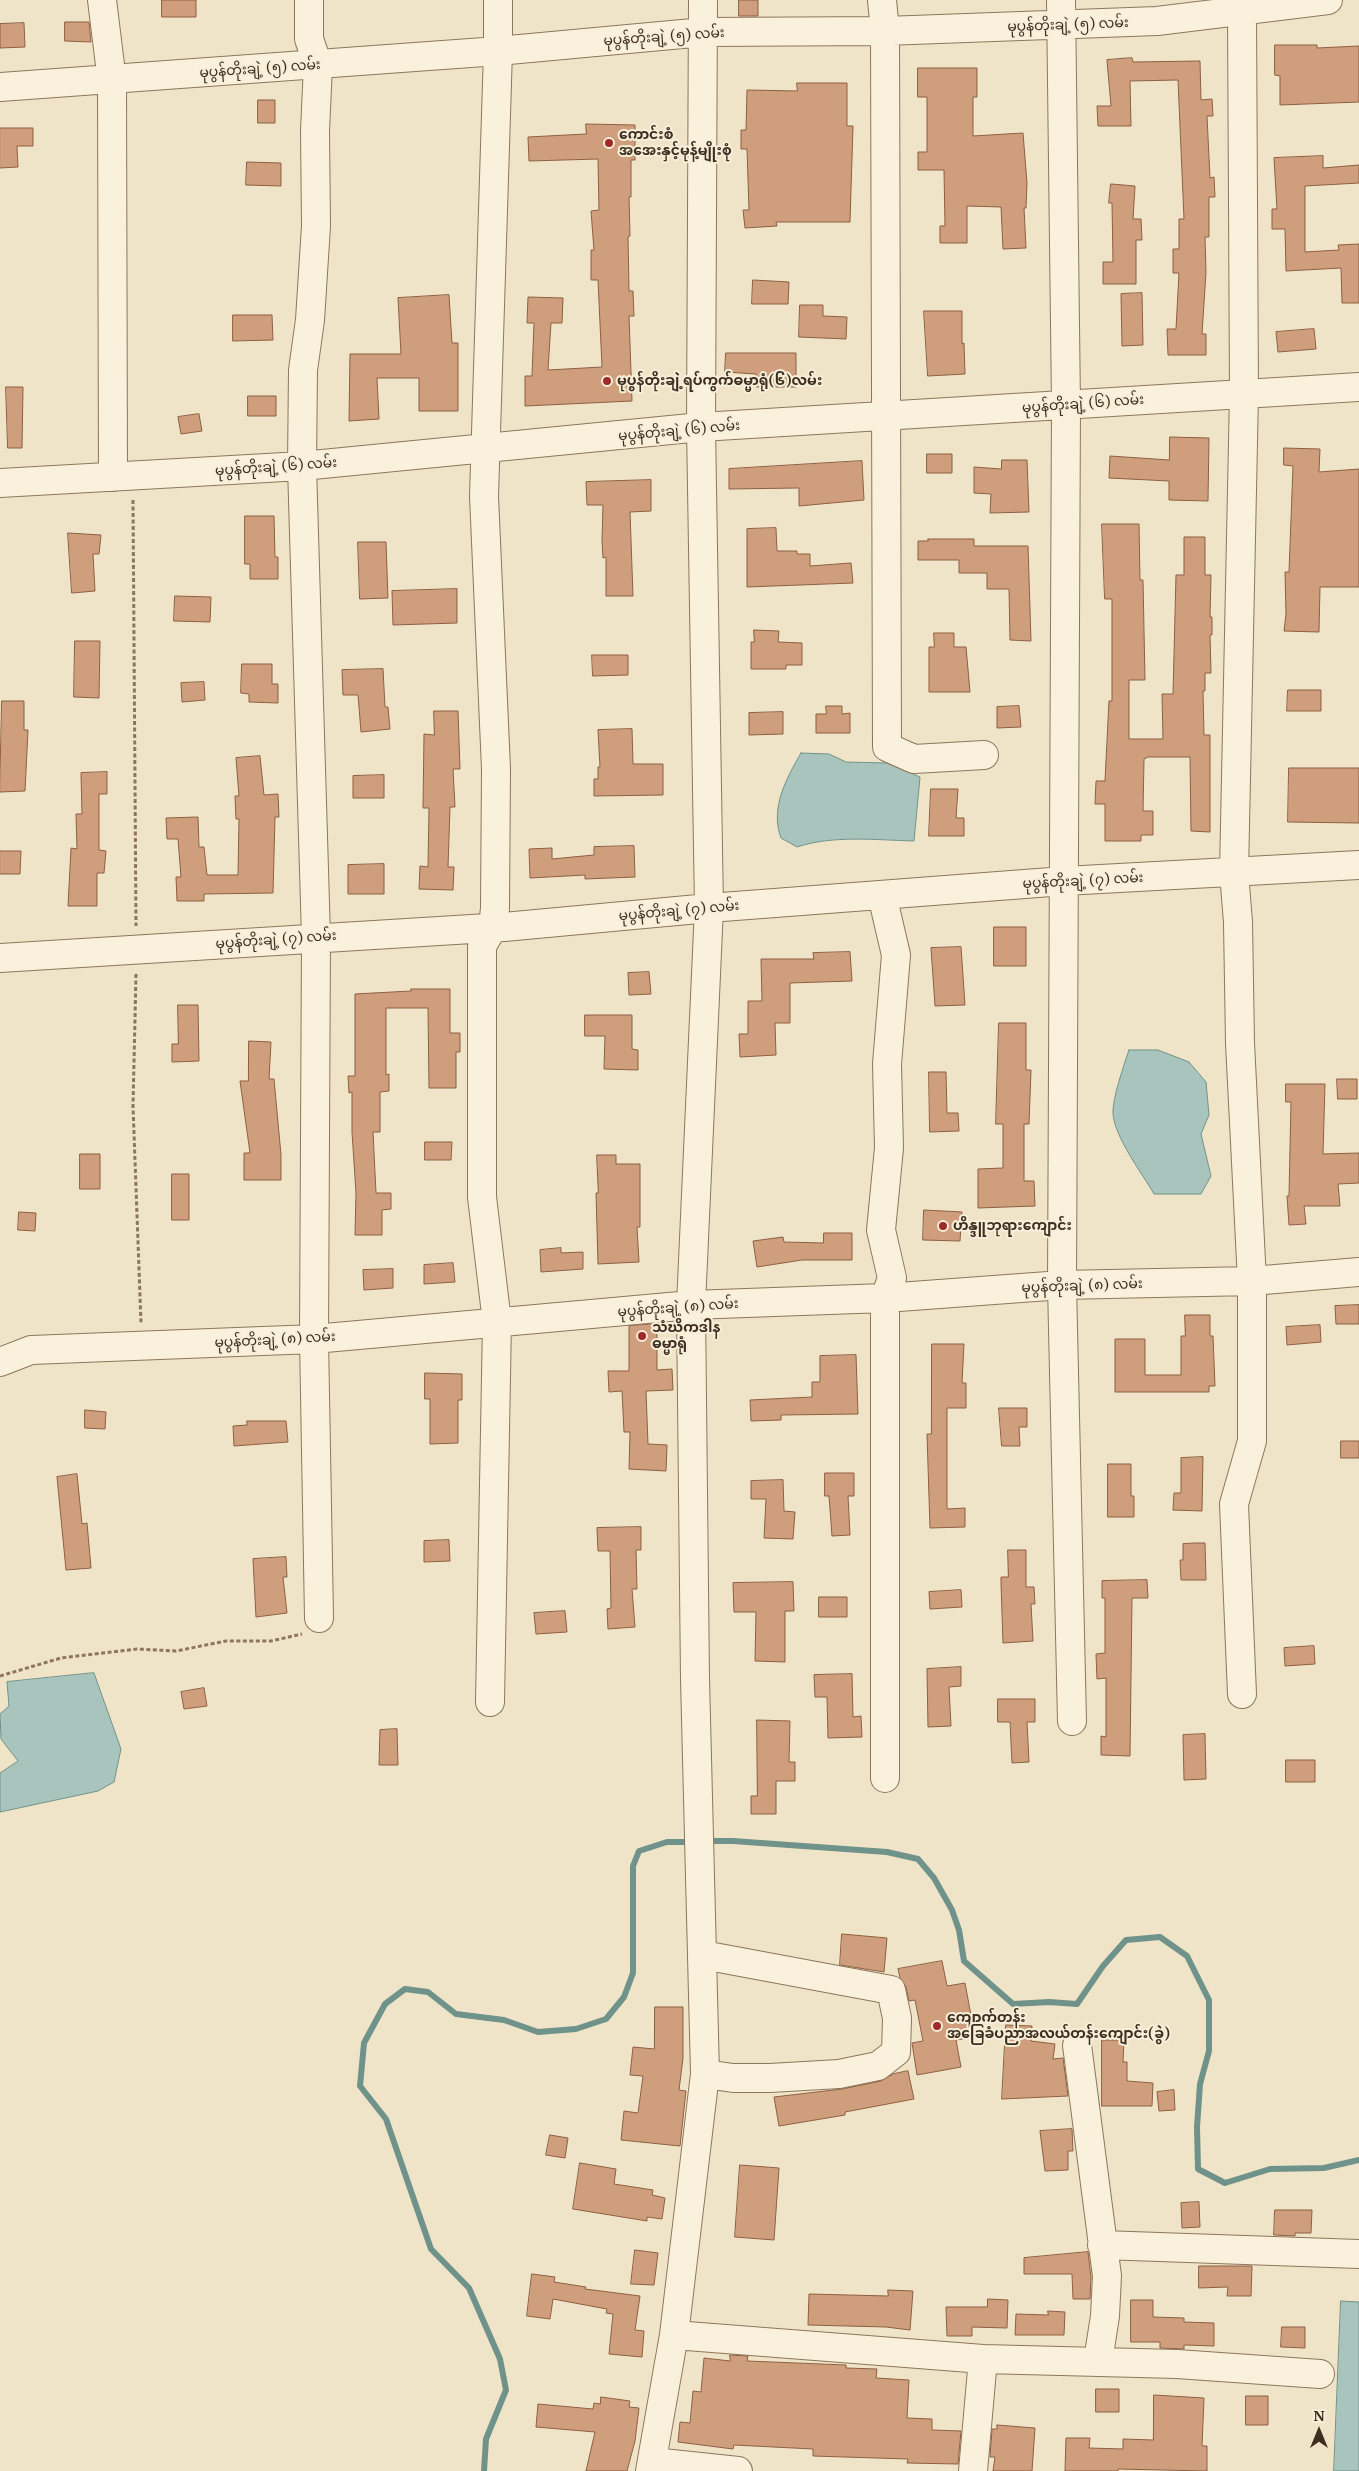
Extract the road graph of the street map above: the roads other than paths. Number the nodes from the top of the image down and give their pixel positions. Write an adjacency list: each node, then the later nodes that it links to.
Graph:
1 (102, 0): 14 (street)
2 (309, 0): 13 (street)
3 (498, 0): 12 (street)
4 (703, 0): 11 (street)
5 (882, 0): 10 (street)
6 (1328, 0): 8 (street, မုပွန်တိုးချဲ့ (၅) လမ်း)
7 (1164, 10): 8 (street, မုပွန်တိုးချဲ့ (၅) လမ်း); 9 (street, မုပွန်တိုးချဲ့ (၅) လမ်း)
8 (1242, 12): 17 (street)
9 (1061, 13): 10 (street, မုပွန်တိုးချဲ့ (၅) လမ်း); 18 (street)
10 (885, 31): 11 (street, မုပွန်တိုးချဲ့ (၅) လမ်း); 19 (street)
11 (704, 32): 12 (street, မုပွန်တိုးချဲ့ (၅) လမ်း); 20 (street)
12 (498, 51): 13 (street, မုပွန်တိုးချဲ့ (၅) လမ်း); 21 (street)
13 (318, 65): 14 (street, မုပွန်တိုးချဲ့ (၅) လမ်း); 22 (street)
14 (112, 80): 15 (street, မုပွန်တိုးချဲ့ (၅) လမ်း); 23 (street)
15 (0, 87)
16 (1359, 387): 17 (street, မုပွန်တိုးချဲ့ (၆) လမ်း)
17 (1244, 394): 18 (street, မုပွန်တိုးချဲ့ (၆) လမ်း); 27 (street)
18 (1066, 405): 19 (street, မုပွန်တိုးချဲ့ (၆) လမ်း); 28 (street)
19 (887, 417): 20 (street, မုပွန်တိုးချဲ့ (၆) လမ်း); 25 (street)
20 (701, 427): 21 (street, မုပွန်တိုးချဲ့ (၆) လမ်း); 30 (street)
21 (485, 449): 22 (street, မုပွန်တိုးချဲ့ (၆) လမ်း); 31 (street)
22 (302, 466): 23 (street, မုပွန်တိုးချဲ့ (၆) လမ်း); 32 (street)
23 (123, 476): 24 (street, မုပွန်တိုးချဲ့ (၆) လမ်း)
24 (0, 483)
25 (984, 756)
26 (1359, 865): 27 (street, မုပွန်တိုးချဲ့ (၇) လမ်း)
27 (1234, 873): 28 (street, မုပွန်တိုးချဲ့ (၇) လမ်း); 35 (street)
28 (1064, 881): 29 (street, မုပွန်တိုးချဲ့ (၇) လမ်း); 36 (street)
29 (882, 895): 30 (street, မုပွန်တိုးချဲ့ (၇) လမ်း); 37 (street)
30 (709, 908): 31 (street, မုပွန်တိုးချဲ့ (၇) လမ်း); 38 (street)
31 (493, 927): 32 (street, မုပွန်တိုးချဲ့ (၇) လမ်း); 39 (street)
32 (316, 937): 33 (street, မုပွန်တိုးချဲ့ (၇) လမ်း); 40 (street)
33 (0, 958)
34 (1359, 1272): 35 (street, မုပွန်တိုးချဲ့ (၈) လမ်း)
35 (1252, 1281): 36 (street, မုပွန်တိုးချဲ့ (၈) လမ်း); 43 (street)
36 (1062, 1285): 37 (street, မုပွန်တိုးချဲ့ (၈) လမ်း); 45 (street)
37 (885, 1298): 38 (street, မုပွန်တိုးချဲ့ (၈) လမ်း); 46 (street)
38 (691, 1305): 39 (street, မုပွန်တိုးချဲ့ (၈) လမ်း); 47 (street)
39 (497, 1322): 40 (street, မုပွန်တိုးချဲ့ (၈) လမ်း); 44 (street)
40 (314, 1339): 41 (street, မုပွန်တိုးချဲ့ (၈) လမ်း); 42 (street)
41 (0, 1362)
42 (319, 1618)
43 (1242, 1694)
44 (490, 1702)
45 (1072, 1721)
46 (885, 1778)
47 (704, 1955): 49 (street); 49 (street)
48 (1077, 2045): 50 (street)
49 (705, 2074): 52 (street)
50 (1102, 2245): 51 (street); 54 (street)
51 (1359, 2254)
52 (674, 2335): 53 (street); 56 (street)
53 (983, 2358): 54 (street); 58 (street)
54 (1098, 2361): 55 (street)
55 (1320, 2374)
56 (652, 2466): 57 (street)
57 (738, 2471)
58 (973, 2471)

